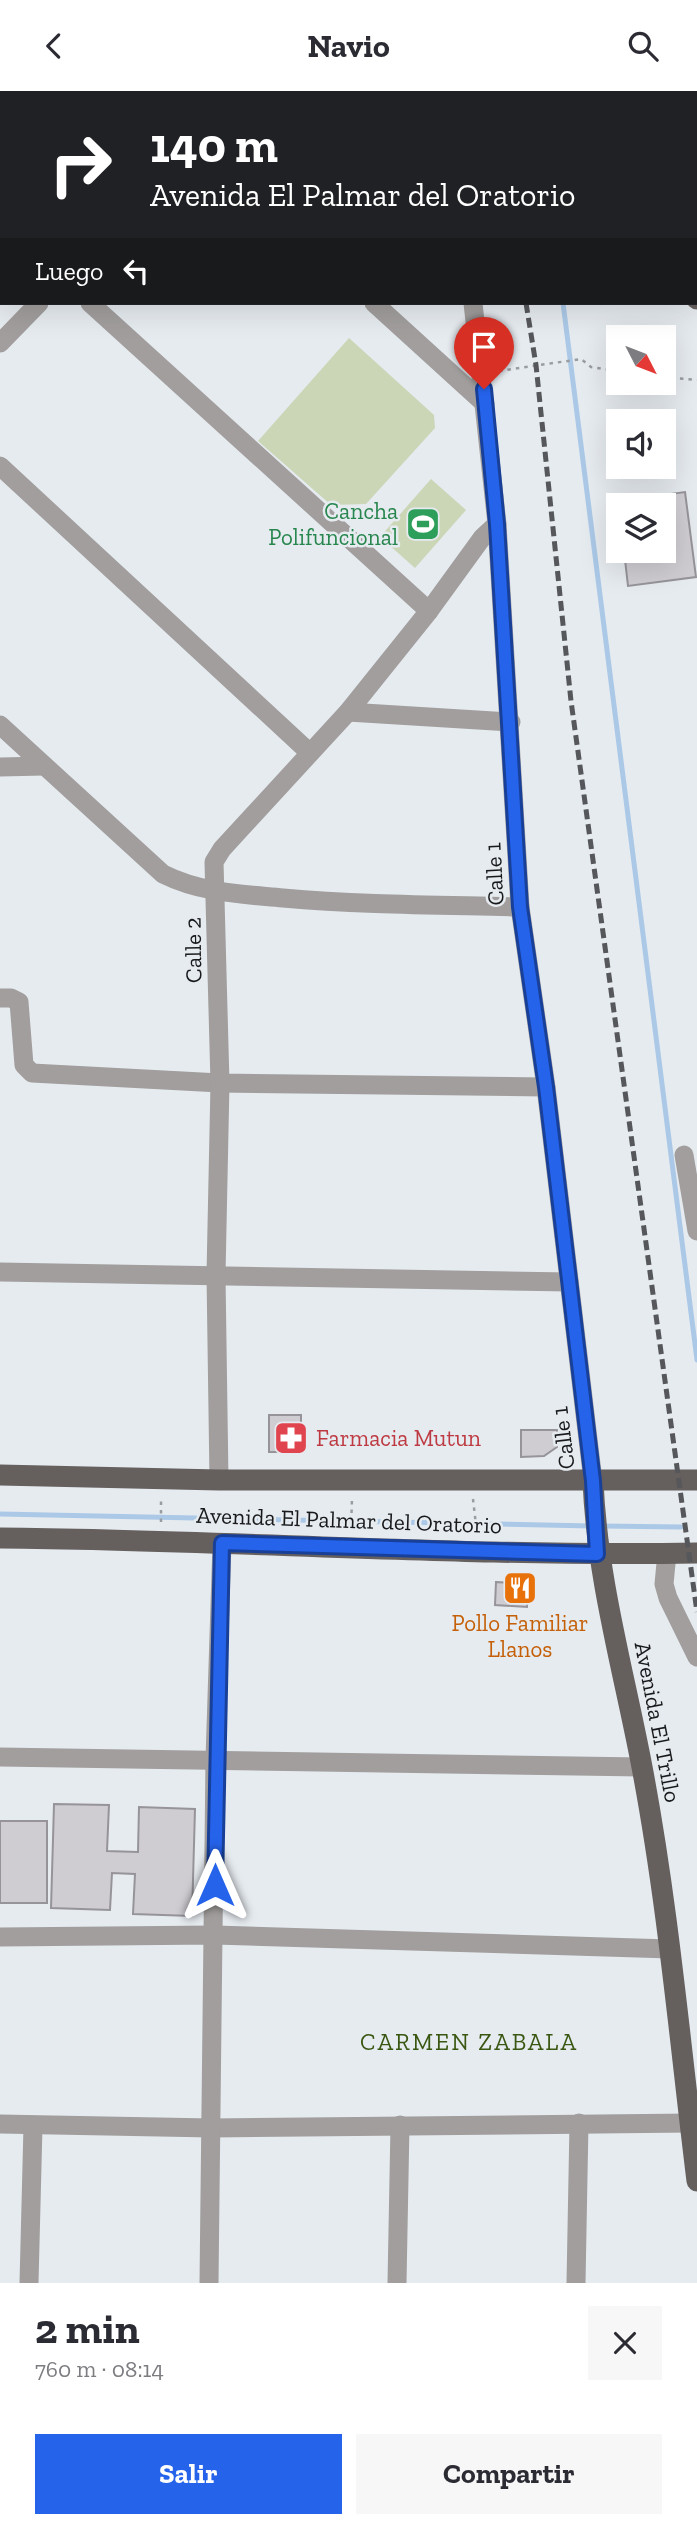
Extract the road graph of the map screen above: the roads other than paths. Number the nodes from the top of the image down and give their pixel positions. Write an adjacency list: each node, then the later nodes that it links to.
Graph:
1 (36, 305): 5 (street)
2 (92, 305): 9 (street)
3 (376, 305): 6 (street)
4 (473, 305): 6 (street, Calle 1)
5 (0, 343)
6 (485, 404): 8 (street, Calle 1)
7 (0, 465): 13 (street)
8 (497, 524): 9 (street, Calle 2); 11 (street, Calle 1)
9 (429, 611): 10 (street, Calle 2)
10 (348, 712): 11 (street); 13 (street, Calle 2)
11 (511, 722): 17 (street, Calle 1)
12 (0, 725): 14 (street)
13 (310, 753): 16 (street, Calle 2)
14 (44, 766): 15 (street); 16 (street)
15 (0, 767)
16 (216, 892): 17 (street); 19 (street, Calle 2)
17 (520, 907): 20 (street, Calle 1)
18 (0, 998): 19 (street)
19 (220, 1083): 20 (street); 24 (street, Calle 2)
20 (546, 1087): 25 (street, Calle 1)
21 (684, 1155): 22 (street)
22 (697, 1231)
23 (0, 1272): 24 (street)
24 (216, 1275): 25 (street); 27 (street, Calle 2)
25 (569, 1282): 29 (street, Calle 1)
26 (0, 1475): 27 (main road, Avenida El Palmar del Oratorio)
27 (219, 1480): 29 (main road, Avenida El Palmar del Oratorio)
28 (697, 1480): 29 (main road, Avenida El Palmar del Oratorio)
29 (593, 1481): 32 (main road, Avenida El Trillo)
30 (0, 1538): 31 (main road, Avenida El Palmar del Oratorio)
31 (222, 1543): 32 (main road, Avenida El Palmar del Oratorio); 37 (street)
32 (596, 1547): 33 (main road, Avenida El Palmar del Oratorio); 38 (main road, Avenida El Trillo)
33 (667, 1553): 34 (main road, Avenida El Palmar del Oratorio); 35 (street)
34 (697, 1553)
35 (697, 1657)
36 (0, 1756): 37 (street)
37 (215, 1759): 38 (street); 39 (street)
38 (642, 1767): 41 (main road, Avenida El Trillo)
39 (215, 1935): 40 (street); 41 (street); 48 (street)
40 (0, 1937)
41 (670, 1949): 42 (main road, Avenida El Trillo)
42 (690, 2045): 44 (main road, Avenida El Trillo)
43 (579, 2123): 44 (street); 46 (street); 53 (street)
44 (690, 2123): 49 (main road, Avenida El Trillo)
45 (0, 2124): 47 (street)
46 (400, 2125): 48 (street); 52 (street)
47 (33, 2126): 48 (street); 50 (street)
48 (212, 2128): 51 (street)
49 (697, 2181)
50 (29, 2283)
51 (209, 2283)
52 (397, 2283)
53 (576, 2283)

